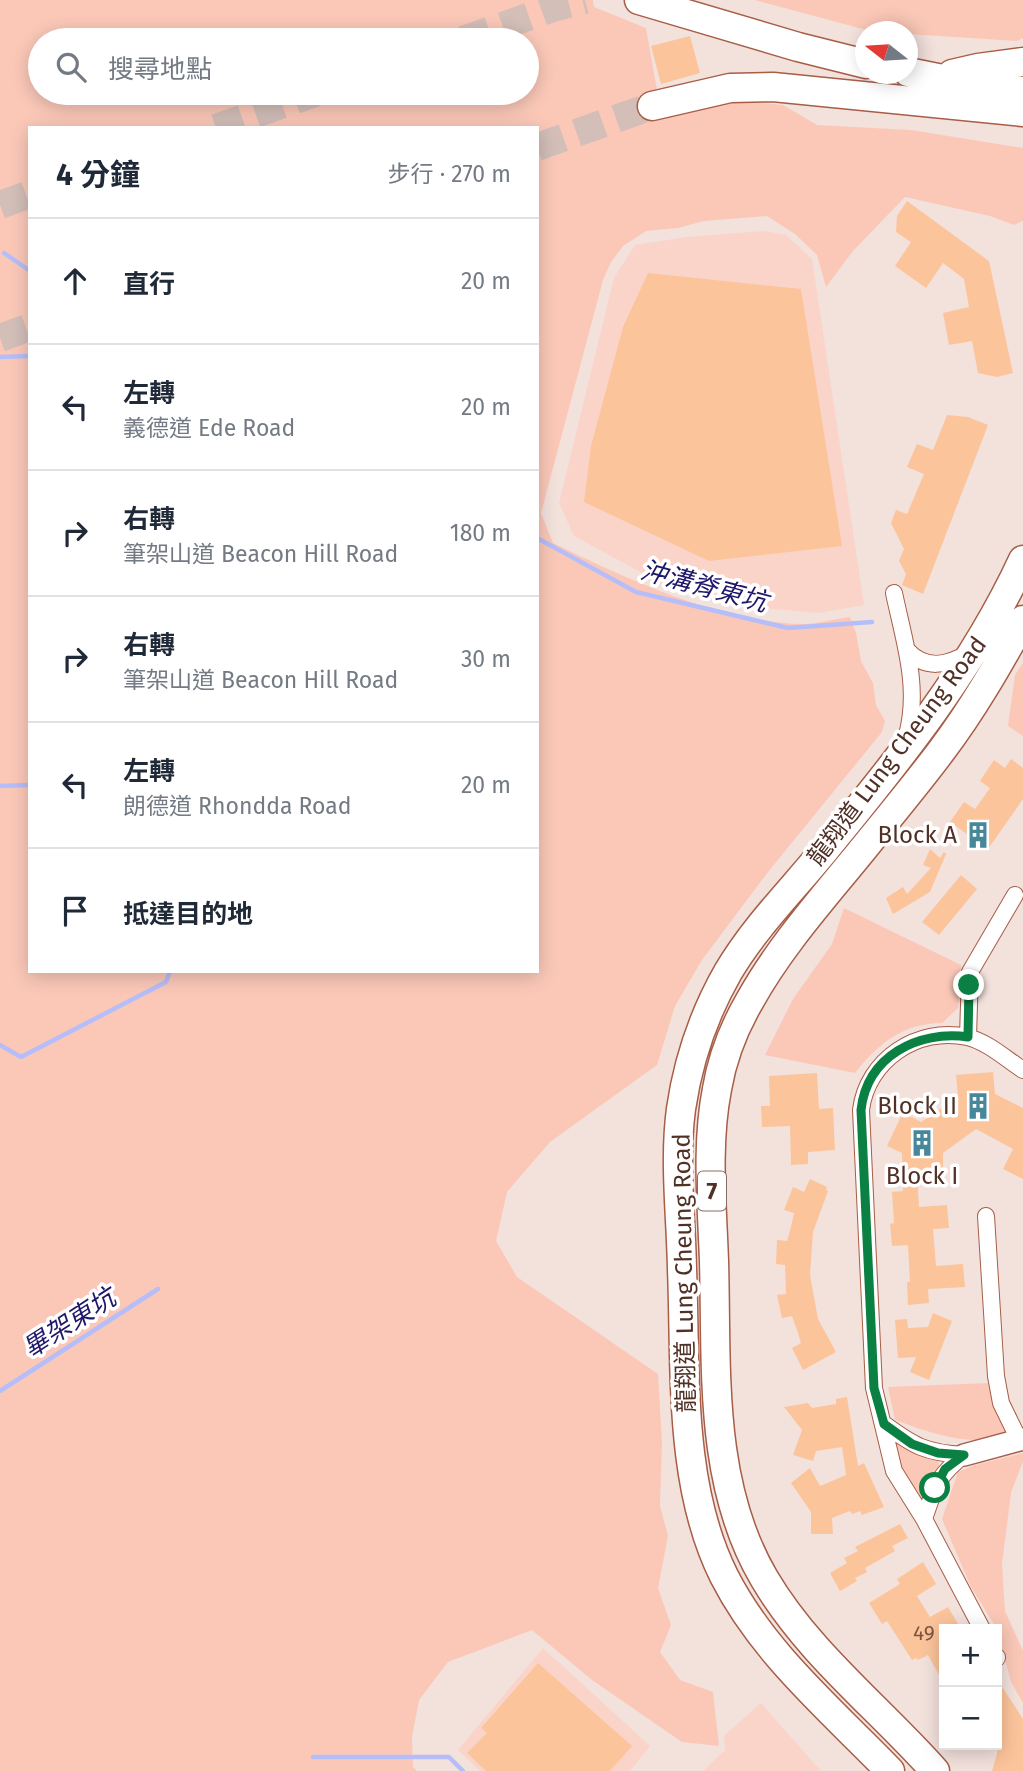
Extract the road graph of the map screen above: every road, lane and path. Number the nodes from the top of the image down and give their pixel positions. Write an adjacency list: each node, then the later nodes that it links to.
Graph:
1 (639, 0): 2 (highway)
2 (855, 61)
3 (1023, 62): 5 (highway)
4 (918, 74): 5 (highway)
5 (939, 78): 6 (highway)
6 (1023, 92)
7 (653, 106): 8 (highway)
8 (974, 107): 9 (highway); 10 (highway)
9 (1023, 112)
10 (1023, 127)
11 (1023, 561): 14 (highway, 龍翔道 Lung Cheung Road / 7)
12 (894, 593): 15 (street)
13 (1023, 620): 27 (highway, 龍翔道 Lung Cheung Road / 7)
14 (977, 647): 15 (street); 16 (highway, 龍翔道 Lung Cheung Road / 7)
15 (907, 650): 16 (street)
16 (899, 757): 26 (highway, 龍翔道 Lung Cheung Road / 7)
17 (1015, 895): 18 (street)
18 (968, 1037): 19 (street); 21 (street)
19 (1023, 1070)
20 (986, 1216): 22 (street)
21 (884, 1424): 23 (street); 24 (street)
22 (1021, 1439): 23 (street)
23 (964, 1455): 24 (street)
24 (924, 1519): 25 (street)
25 (979, 1624)
26 (890, 1771)
27 (935, 1771)

